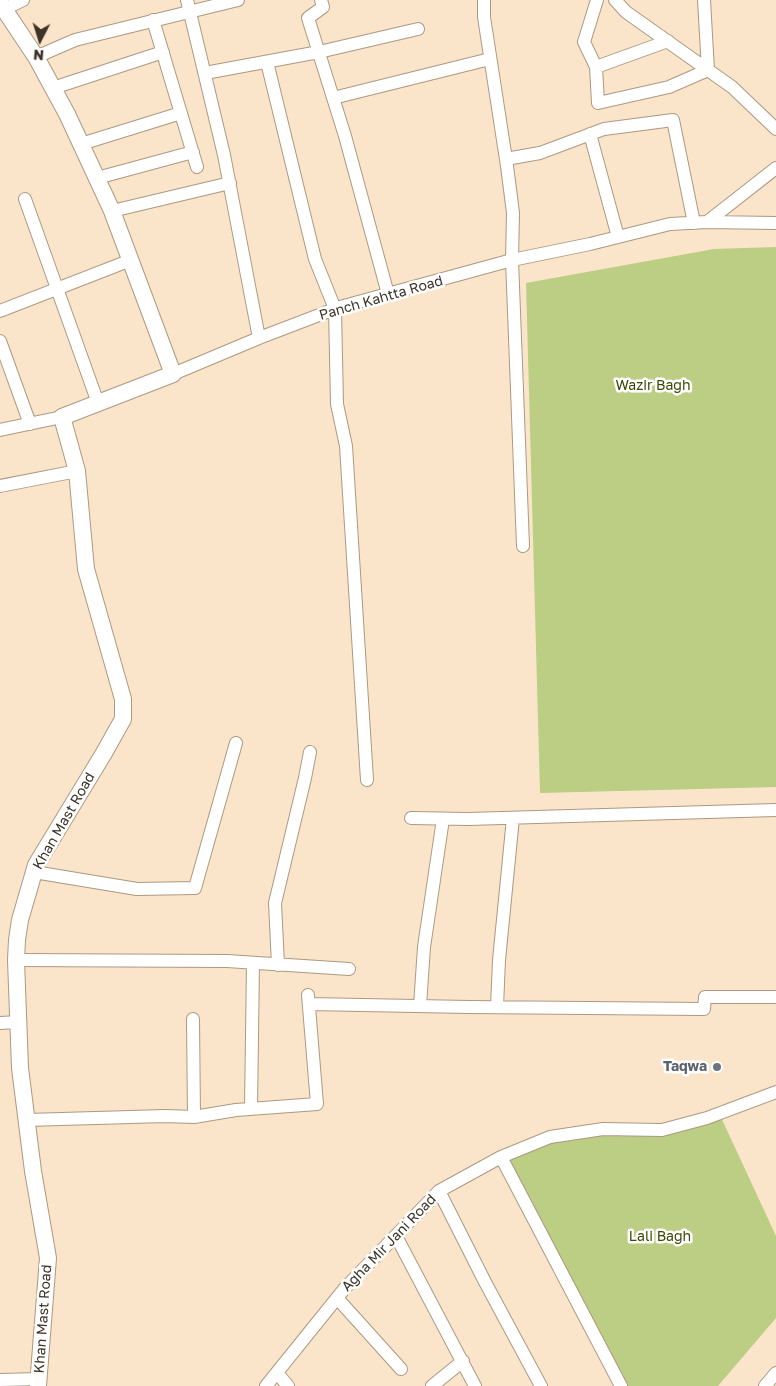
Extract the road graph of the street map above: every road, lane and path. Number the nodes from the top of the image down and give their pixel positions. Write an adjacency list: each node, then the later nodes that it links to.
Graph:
1 (23, 0): 9 (street)
2 (238, 0): 8 (street)
3 (321, 0): 14 (street)
4 (484, 0): 16 (street)
5 (597, 0): 18 (street)
6 (615, 0): 12 (street)
7 (704, 0): 19 (street)
8 (188, 6): 10 (street); 20 (street)
9 (1, 8): 15 (main road)
10 (154, 20): 13 (street); 15 (street)
11 (418, 28): 14 (street)
12 (668, 42): 18 (street); 19 (street)
13 (163, 52): 21 (street); 23 (street)
14 (318, 52): 17 (street); 22 (street)
15 (36, 57): 21 (main road)
16 (490, 59): 22 (street); 28 (street)
17 (267, 62): 20 (street); 42 (street)
18 (596, 67): 19 (street)
19 (708, 70): 24 (street)
20 (204, 73): 32 (street)
21 (53, 88): 26 (main road)
22 (333, 98): 41 (street)
23 (181, 113): 26 (street); 27 (street)
24 (776, 129)
25 (590, 134): 28 (street); 35 (street); 37 (street)
26 (81, 144): 31 (main road)
27 (193, 152): 29 (street); 31 (street)
28 (506, 159): 39 (street)
29 (197, 167)
30 (776, 168): 35 (street)
31 (97, 178): 34 (main road)
32 (230, 182): 34 (street); 44 (street)
33 (25, 199): 40 (street)
34 (112, 211): 38 (main road)
35 (700, 222): 36 (street, Panch Kahtta Road); 37 (street, Panch Kahtta Road)
36 (776, 223)
37 (618, 237): 39 (street, Panch Kahtta Road)
38 (131, 260): 40 (street); 46 (main road)
39 (512, 260): 41 (street, Panch Kahtta Road); 53 (street)
40 (57, 289): 43 (street); 47 (street)
41 (388, 294): 42 (street, Panch Kahtta Road)
42 (335, 309): 44 (street, Panch Kahtta Road); 56 (street)
43 (0, 311)
44 (259, 338): 46 (street, Panch Kahtta Road)
45 (0, 340): 49 (street)
46 (172, 374): 47 (main road, Panch Kahtta Road)
47 (98, 403): 48 (main road, Panch Kahtta Road)
48 (62, 417): 49 (street, Panch Kahtta Road); 51 (main road, Khan Mast Road)
49 (30, 424): 50 (street, Panch Kahtta Road)
50 (0, 430)
51 (77, 471): 52 (street); 61 (main road, Khan Mast Road)
52 (0, 486)
53 (523, 546)
54 (236, 743): 61 (street)
55 (310, 752): 64 (street)
56 (366, 780)
57 (776, 810): 59 (street)
58 (411, 818): 60 (street)
59 (513, 818): 60 (street); 68 (street)
60 (443, 819): 67 (street)
61 (34, 872): 62 (main road, Khan Mast Road)
62 (16, 960): 63 (street); 70 (main road, Khan Mast Road)
63 (253, 963): 64 (street); 73 (street)
64 (278, 965): 65 (street)
65 (349, 969)
66 (776, 997): 68 (street)
67 (420, 1006): 68 (street); 73 (street)
68 (497, 1007)
69 (193, 1019): 74 (street)
70 (19, 1022): 71 (street); 75 (main road, Khan Mast Road)
71 (0, 1023)
72 (776, 1092): 76 (street, Agha Mir Jani Road)
73 (251, 1109): 74 (street)
74 (194, 1117): 75 (street)
75 (27, 1120): 85 (main road, Khan Mast Road)
76 (501, 1157): 77 (street, Agha Mir Jani Road); 91 (street)
77 (439, 1191): 78 (street, Agha Mir Jani Road); 90 (street)
78 (396, 1236): 79 (street, Agha Mir Jani Road); 80 (street)
79 (337, 1298): 81 (street); 82 (street, Agha Mir Jani Road)
80 (463, 1361): 88 (street); 89 (street)
81 (401, 1369)
82 (277, 1373): 86 (street, Agha Mir Jani Road); 87 (street)
83 (776, 1373): 92 (street)
84 (0, 1380): 85 (street)
85 (38, 1382)
86 (266, 1386)
87 (288, 1386)
88 (432, 1386)
89 (475, 1386)
90 (541, 1386)
91 (621, 1386)
92 (765, 1386)

